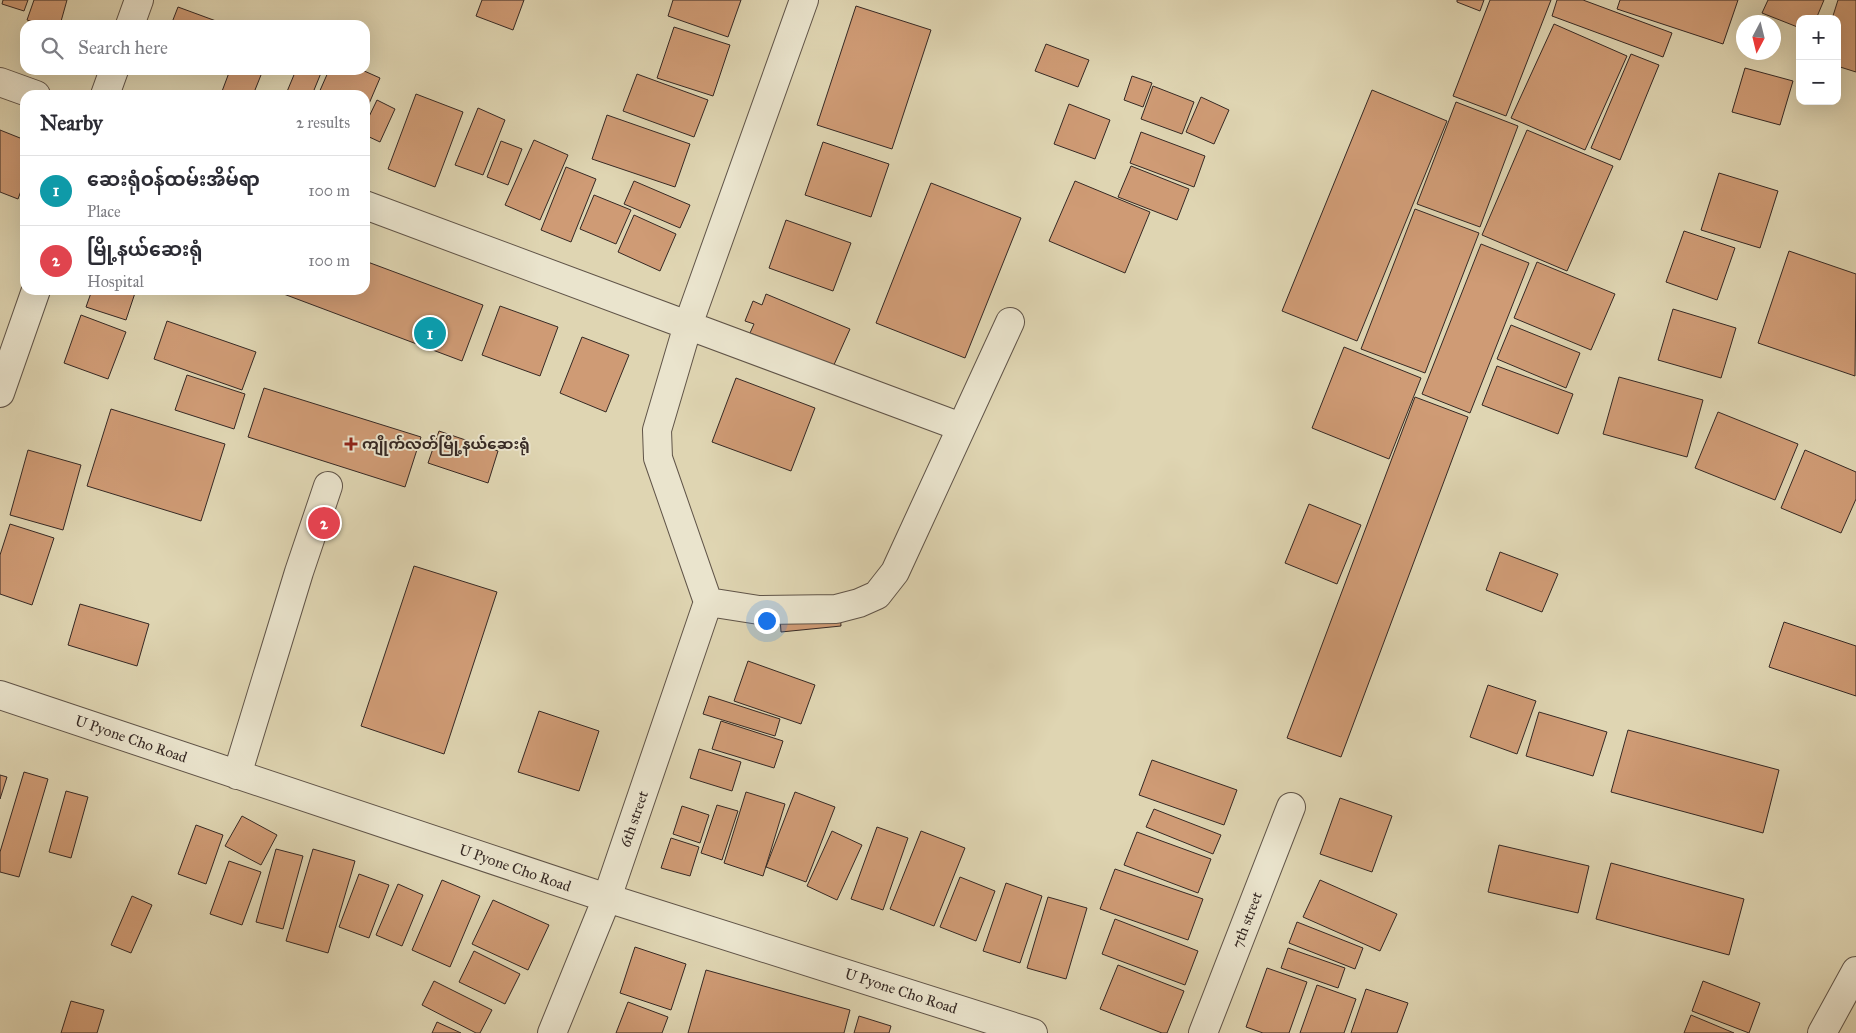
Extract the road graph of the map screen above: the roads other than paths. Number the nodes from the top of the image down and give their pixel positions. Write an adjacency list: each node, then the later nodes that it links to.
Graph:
1 (139, 0): 3 (street)
2 (804, 0): 11 (street)
3 (132, 20)
4 (112, 75): 7 (street)
5 (0, 82): 6 (street)
6 (22, 90)
7 (107, 90)
8 (370, 207): 11 (street)
9 (34, 295): 12 (street)
10 (1010, 322): 13 (street)
11 (688, 325): 13 (street); 15 (street)
12 (0, 393)
13 (961, 427): 15 (street)
14 (328, 486): 17 (street)
15 (708, 602): 19 (street, 6th street)
16 (0, 695): 17 (street, U Pyone Cho Road)
17 (237, 774): 19 (street, U Pyone Cho Road)
18 (1291, 807): 23 (street, 7th street)
19 (607, 898): 21 (street, 6th street); 22 (street, U Pyone Cho Road)
20 (1856, 971): 24 (street)
21 (552, 1033)
22 (1033, 1033)
23 (1203, 1033)
24 (1822, 1033)

